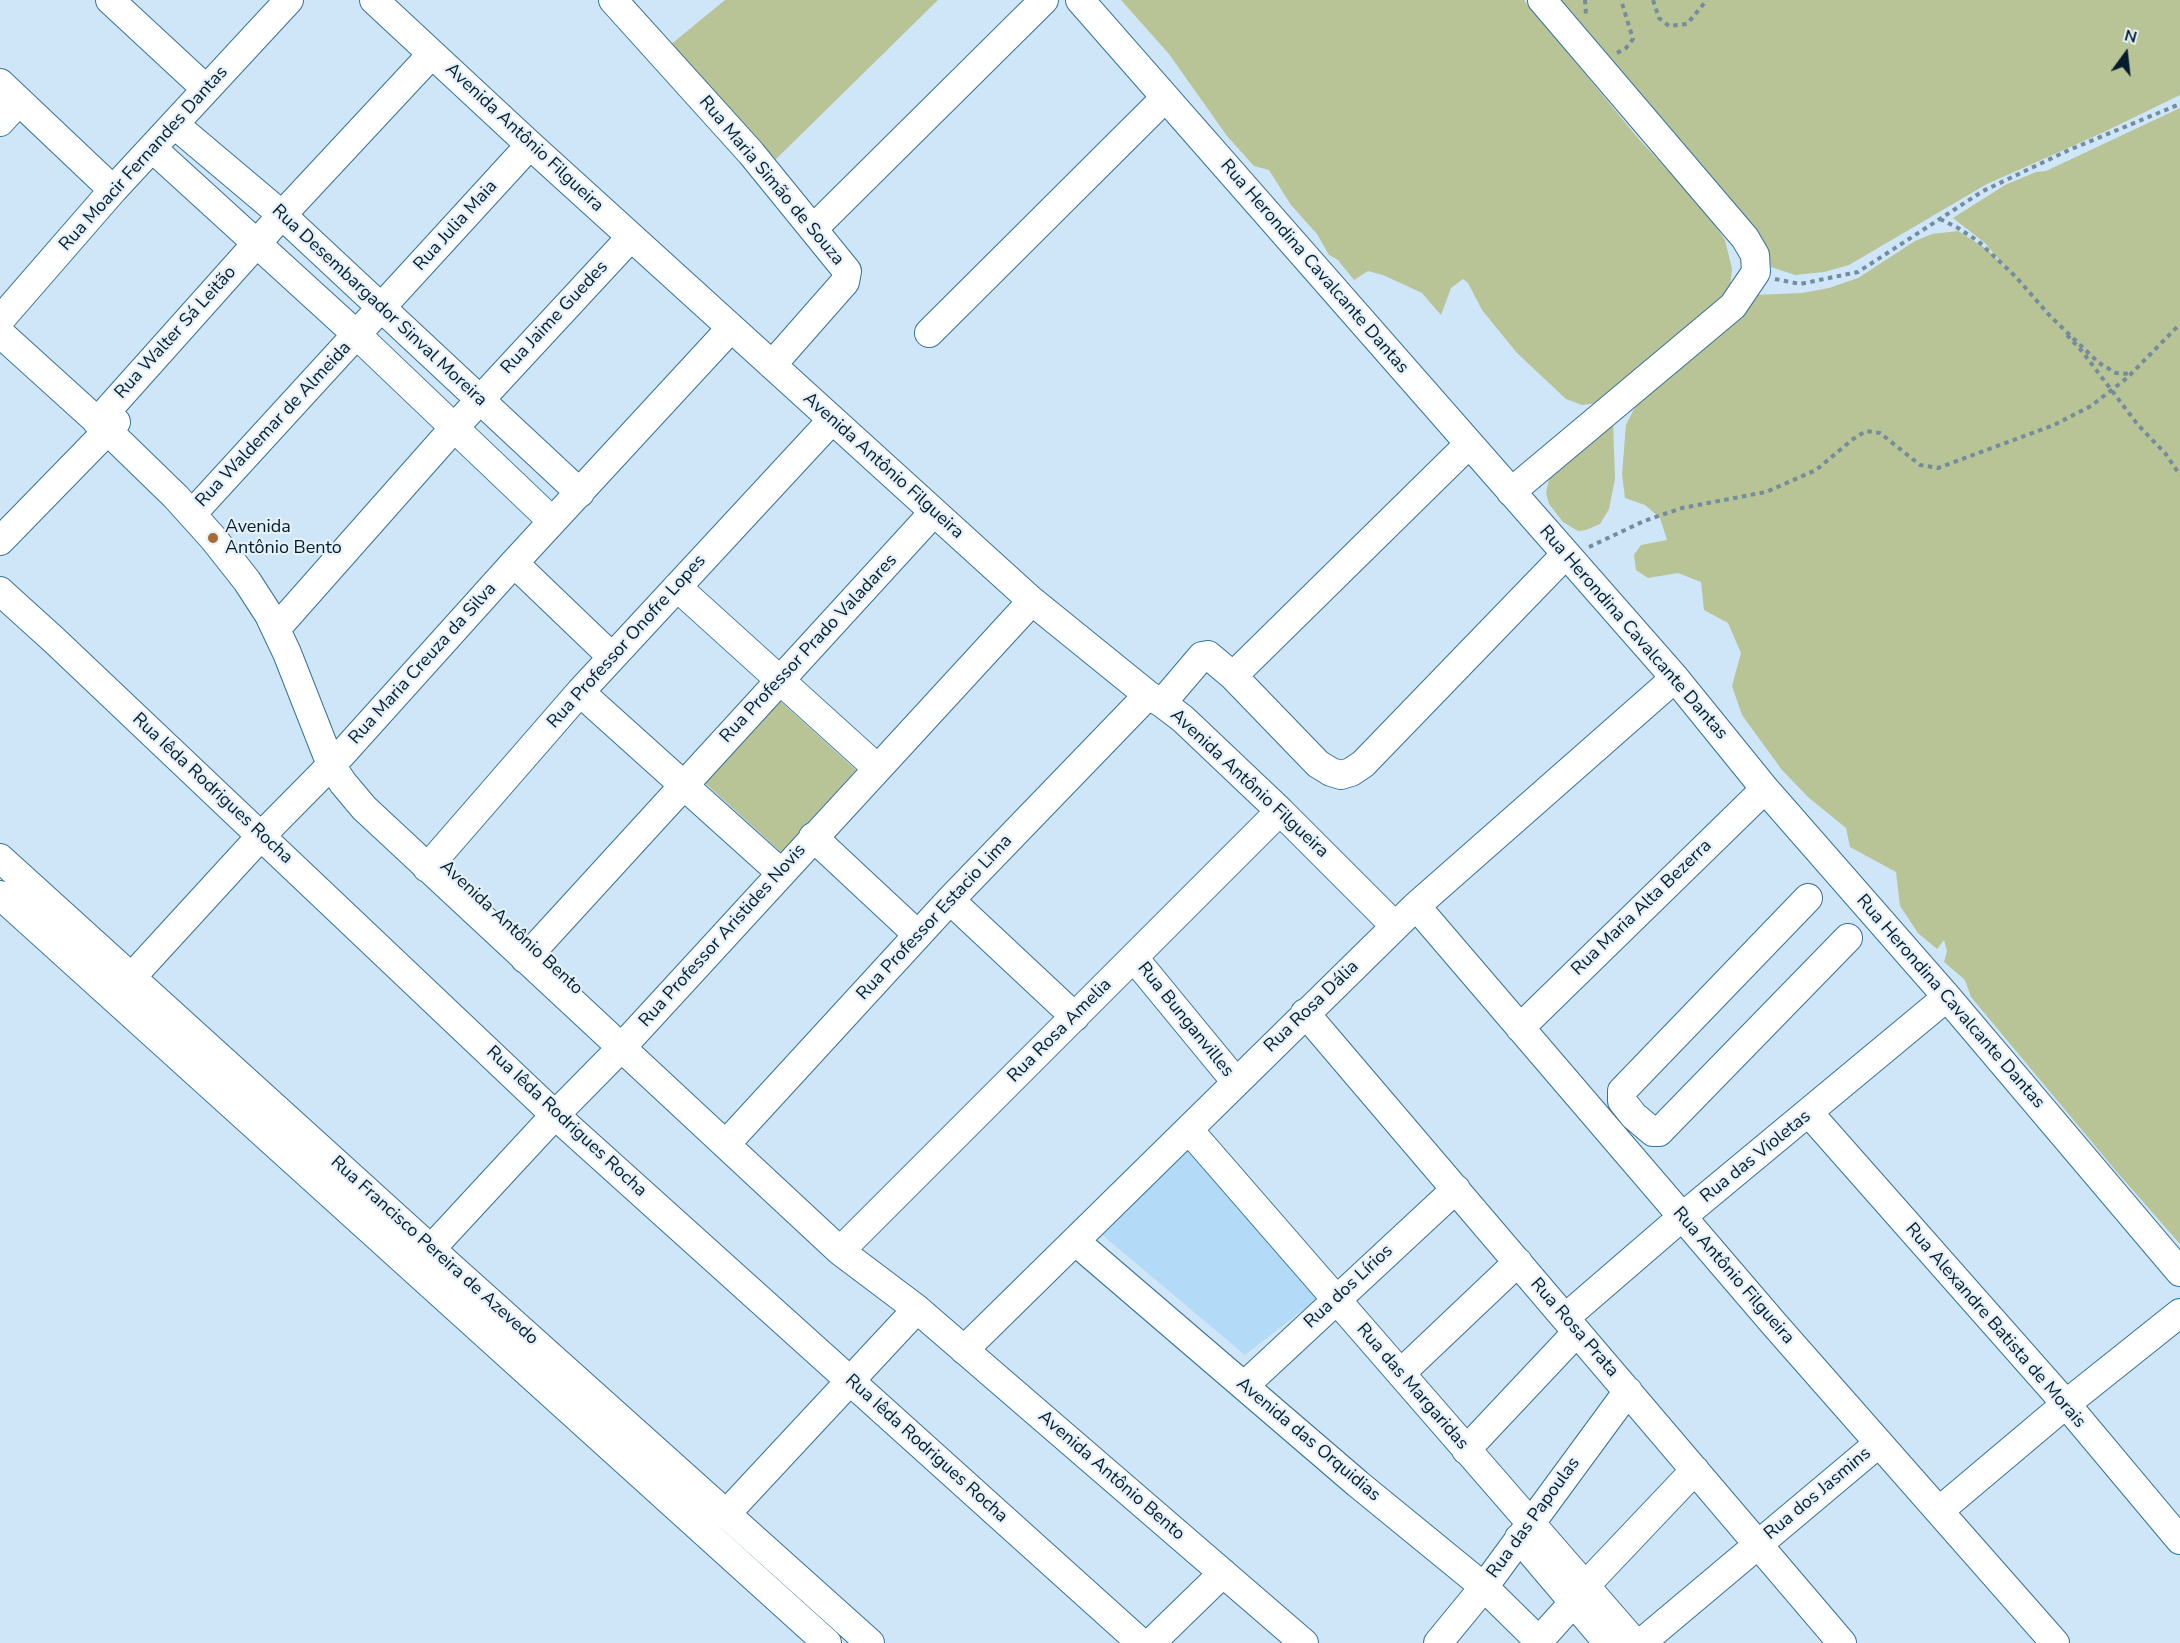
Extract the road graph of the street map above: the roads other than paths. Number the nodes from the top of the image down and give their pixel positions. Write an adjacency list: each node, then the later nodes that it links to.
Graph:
1 (110, 0): 9 (street)
2 (289, 0): 9 (street, Rua Moacir Fernandes Dantas)
3 (374, 0): 8 (street, Avenida Antônio Filgueira)
4 (613, 0): 18 (street, Rua Maria Simão de Souza)
5 (1044, 0): 18 (street)
6 (1080, 0): 11 (street, Rua Herondina Cavalcante Dantas)
7 (1542, 0): 32 (street)
8 (432, 54): 14 (street, Avenida Antônio Filgueira); 17 (street, Rua Walter Sá Leitão)
9 (206, 89): 13 (street, Rua Moacir Fernandes Dantas)
10 (10, 92): 12 (street); 16 (street)
11 (1166, 98): 24 (street); 31 (street, Rua Herondina Cavalcante Dantas)
12 (0, 122)
13 (174, 124): 15 (street, Rua Moacir Fernandes Dantas); 17 (street, Rua Desembargador Sinval Moreira)
14 (530, 145): 19 (street, Avenida Antônio Filgueira); 21 (street, Rua Julia Maia)
15 (152, 148): 16 (street, Rua Moacir Fernandes Dantas); 20 (street, Rua Desembargador Sinval Moreira)
16 (113, 190): 22 (street, Rua Moacir Fernandes Dantas)
17 (282, 215): 20 (street, Rua Walter Sá Leitão); 21 (street, Rua Desembargador Sinval Moreira)
18 (813, 229): 26 (street, Rua Maria Simão de Souza)
19 (631, 237): 23 (street, Avenida Antônio Filgueira); 27 (street, Rua Jaime Guedes)
20 (256, 244): 25 (street, Rua Desembargador Sinval Moreira); 29 (street, Rua Walter Sá Leitão)
21 (382, 307): 25 (street, Rua Julia Maia); 27 (street, Rua Desembargador Sinval Moreira)
22 (1, 322): 29 (street, Avenida Antônio Bento)
23 (731, 328): 26 (street, Avenida Antônio Filgueira); 33 (street, Rua Maria Creuza da Silva)
24 (929, 333)
25 (357, 335): 30 (street, Rua Desembargador Sinval Moreira); 34 (street, Rua Waldemar de Almeida)
26 (772, 365): 28 (street, Avenida Antônio Filgueira)
27 (480, 400): 30 (street, Rua Jaime Guedes); 33 (street, Rua Desembargador Sinval Moreira)
28 (832, 420): 35 (street, Avenida Antônio Filgueira); 40 (street, Rua Professor Onofre Lopes)
29 (106, 421): 34 (street, Avenida Antônio Bento); 37 (street, Rua Walter Sá Leitão)
30 (453, 429): 36 (street, Rua Desembargador Sinval Moreira); 43 (street, Rua Jaime Guedes)
31 (1469, 444): 32 (street, Rua Herondina Cavalcante Dantas); 45 (street)
32 (1511, 492): 38 (street, Rua Herondina Cavalcante Dantas)
33 (580, 493): 36 (street, Rua Maria Creuza da Silva)
34 (196, 510): 43 (street, Avenida Antônio Bento)
35 (934, 512): 42 (street, Avenida Antônio Filgueira); 47 (street, Rua Professor Prado Valadares)
36 (552, 521): 39 (street, Rua Maria Creuza da Silva)
37 (0, 541)
38 (1566, 554): 45 (street); 46 (street, Rua Herondina Cavalcante Dantas)
39 (514, 563): 44 (street); 50 (street, Rua Maria Creuza da Silva)
40 (677, 587): 44 (street, Rua Professor Onofre Lopes); 47 (street)
41 (0, 591): 55 (street, Rua Iêda Rodrigues Rocha)
42 (1032, 601): 49 (street, Avenida Antônio Filgueira); 51 (street, Rua Professor Aristides Novis)
43 (280, 624): 50 (street, Avenida Antônio Bento)
44 (612, 657): 48 (street, Rua Professor Onofre Lopes)
45 (1233, 676): 49 (street, Rua Professor Estacio Lima)
46 (1675, 678): 53 (street, Rua Herondina Cavalcante Dantas); 63 (street, Rua Rosa Dália)
47 (780, 680): 51 (street); 52 (street, Rua Professor Prado Valadares)
48 (580, 692): 52 (street); 57 (street, Rua Professor Onofre Lopes)
49 (1155, 699): 54 (street, Avenida Antônio Filgueira); 62 (street, Rua Professor Estacio Lima)
50 (336, 759): 55 (street, Rua Maria Creuza da Silva); 57 (street, Avenida Antônio Bento)
51 (877, 768): 56 (street, Rua Professor Aristides Novis)
52 (684, 785): 59 (street); 66 (street, Rua Professor Prado Valadares)
53 (1765, 789): 69 (street, Rua Herondina Cavalcante Dantas); 72 (street, Rua Maria Alta Bezerra)
54 (1280, 811): 63 (street, Avenida Antônio Filgueira); 67 (street, Rua Rosa Amelia)
55 (261, 836): 68 (street, Rua Maria Creuza da Silva); 76 (street, Rua Iêda Rodrigues Rocha)
56 (813, 837): 59 (street, Rua Professor Aristides Novis); 64 (street)
57 (431, 863): 66 (street, Avenida Antônio Bento)
58 (3, 865): 68 (street, Rua Francisco Pereira de Azevedo)
59 (780, 873): 73 (street, Rua Professor Aristides Novis)
60 (0, 895): 68 (street, Rua Francisco Pereira de Azevedo)
61 (1808, 898): 77 (street)
62 (950, 900): 64 (street, Rua Professor Estacio Lima); 71 (street)
63 (1406, 916): 70 (street, Rua Rosa Dália); 72 (street, Rua Antônio Filgueira)
64 (918, 935): 80 (street, Rua Professor Estacio Lima)
65 (1848, 938): 77 (street)
66 (530, 954): 73 (street, Avenida Antônio Bento)
67 (1134, 958): 71 (street, Rua Rosa Amelia); 74 (street, Rua Bunganvilles)
68 (122, 987): 85 (street, Rua Francisco Pereira de Azevedo)
69 (1947, 997): 75 (street, Rua das Violetas); 87 (street, Rua Herondina Cavalcante Dantas)
70 (1305, 1013): 74 (street, Rua Rosa Dália); 81 (street, Rua Rosa Prata)
71 (1075, 1017): 84 (street, Rua Rosa Amelia)
72 (1520, 1028): 79 (street, Rua Antônio Filgueira)
73 (626, 1042): 76 (street, Rua Professor Aristides Novis); 80 (street, Avenida Antônio Bento)
74 (1236, 1082): 78 (street, Rua Rosa Dália)
75 (1809, 1113): 82 (street, Rua das Violetas); 97 (street, Rua Alexandre Batista de Morais)
76 (555, 1114): 85 (street, Rua Professor Aristides Novis); 94 (street, Rua Iêda Rodrigues Rocha)
77 (1634, 1116): 79 (street)
78 (1189, 1130): 83 (street, Rua Rosa Dália); 88 (street, Rua das Margaridas)
79 (1614, 1137): 82 (street, Rua Antônio Filgueira)
80 (730, 1140): 84 (street, Avenida Antônio Bento)
81 (1455, 1189): 86 (street, Rua Rosa Prata); 88 (street, Rua dos Lírios)
82 (1682, 1217): 91 (street, Rua das Violetas); 98 (street, Rua Antônio Filgueira)
83 (1075, 1241): 92 (street, Rua Rosa Dália); 95 (street, Avenida das Orquidias)
84 (845, 1247): 89 (street, Avenida Antônio Bento)
85 (421, 1259): 102 (street, Rua Francisco Pereira de Azevedo); 111 (street, Rua Francisco Pereira de Azevedo)
86 (1518, 1262): 91 (street, Rua Rosa Prata); 93 (street)
87 (2180, 1272)
88 (1337, 1298): 93 (street, Rua das Margaridas); 95 (street, Rua dos Lírios)
89 (917, 1309): 92 (street, Avenida Antônio Bento); 94 (street)
90 (2180, 1312): 97 (street)
91 (1571, 1325): 96 (street, Rua Rosa Prata); 99 (street, Rua das Violetas)
92 (964, 1350): 106 (street, Avenida Antônio Bento)
93 (1401, 1373): 99 (street, Rua das Margaridas)
94 (850, 1380): 102 (street); 113 (street, Rua Iêda Rodrigues Rocha)
95 (1244, 1386): 107 (street, Avenida das Orquidias)
96 (1628, 1391): 100 (street, Rua Rosa Prata); 103 (street, Rua das Papoulas)
97 (2066, 1404): 101 (street); 104 (street, Rua Alexandre Batista de Morais)
98 (1879, 1443): 101 (street, Rua Antônio Filgueira); 105 (street, Rua dos Jasmins)
99 (1466, 1450): 103 (street, Rua das Margaridas)
100 (1695, 1470): 105 (street, Rua Rosa Prata); 108 (street)
101 (1939, 1511): 120 (street, Rua Antônio Filgueira)
102 (726, 1514): 112 (street, Rua Francisco Pereira de Azevedo)
103 (1525, 1530): 107 (street, Rua das Papoulas); 108 (street, Rua das Margaridas)
104 (2180, 1540)
105 (1758, 1545): 109 (street, Rua Rosa Prata); 119 (street, Rua dos Jasmins)
106 (1223, 1573): 114 (street); 115 (street, Avenida Antônio Bento)
107 (1484, 1587): 110 (street, Avenida das Orquidias); 116 (street, Rua das Papoulas)
108 (1580, 1594): 110 (street); 117 (street, Rua das Margaridas); 118 (street, Rua das Margaridas)
109 (1830, 1639)
110 (1538, 1642)
111 (827, 1643)
112 (870, 1643)
113 (1141, 1643)
114 (1151, 1643)
115 (1304, 1643)
116 (1438, 1643)
117 (1608, 1643)
118 (1635, 1643)
119 (1641, 1643)
120 (2055, 1643)

